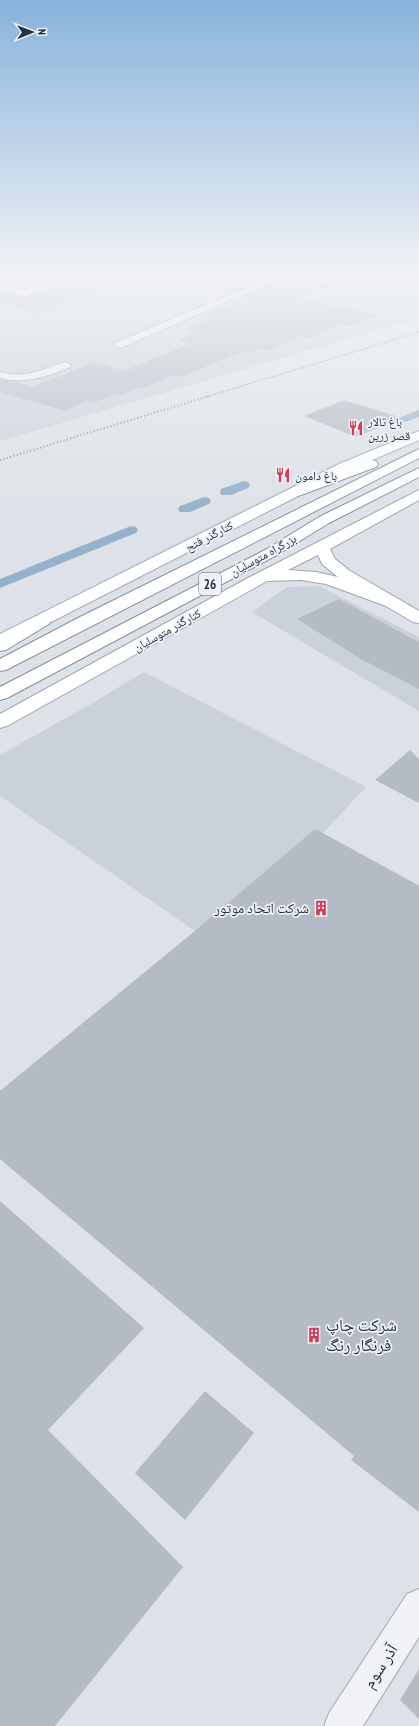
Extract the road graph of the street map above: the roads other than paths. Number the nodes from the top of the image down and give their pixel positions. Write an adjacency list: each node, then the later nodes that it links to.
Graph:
1 (66, 365): 2 (street)
2 (0, 375)
3 (419, 435): 7 (main road, کنارگذر فتح)
4 (419, 448): 7 (main road)
5 (419, 453): 17 (main road, بزرگراه متوسلیان / 26)
6 (419, 472): 10 (main road, بزرگراه متوسلیان / 26)
7 (296, 492): 14 (main road, کنارگذر فتح)
8 (418, 492): 9 (main road, کنارگذر متوسلیان); 10 (main road)
9 (322, 547): 11 (main road, کنارگذر متوسلیان); 12 (main road)
10 (272, 552): 18 (main road, بزرگراه متوسلیان / 26)
11 (254, 581): 12 (main road); 19 (main road, کنارگذر متوسلیان)
12 (387, 601): 13 (main road)
13 (419, 618)
14 (43, 620): 15 (main road, کنارگذر فتح); 16 (main road)
15 (0, 642)
16 (0, 646)
17 (0, 666)
18 (0, 694)
19 (0, 722)
20 (419, 1606): 21 (street, آذر سوم)
21 (342, 1726)

